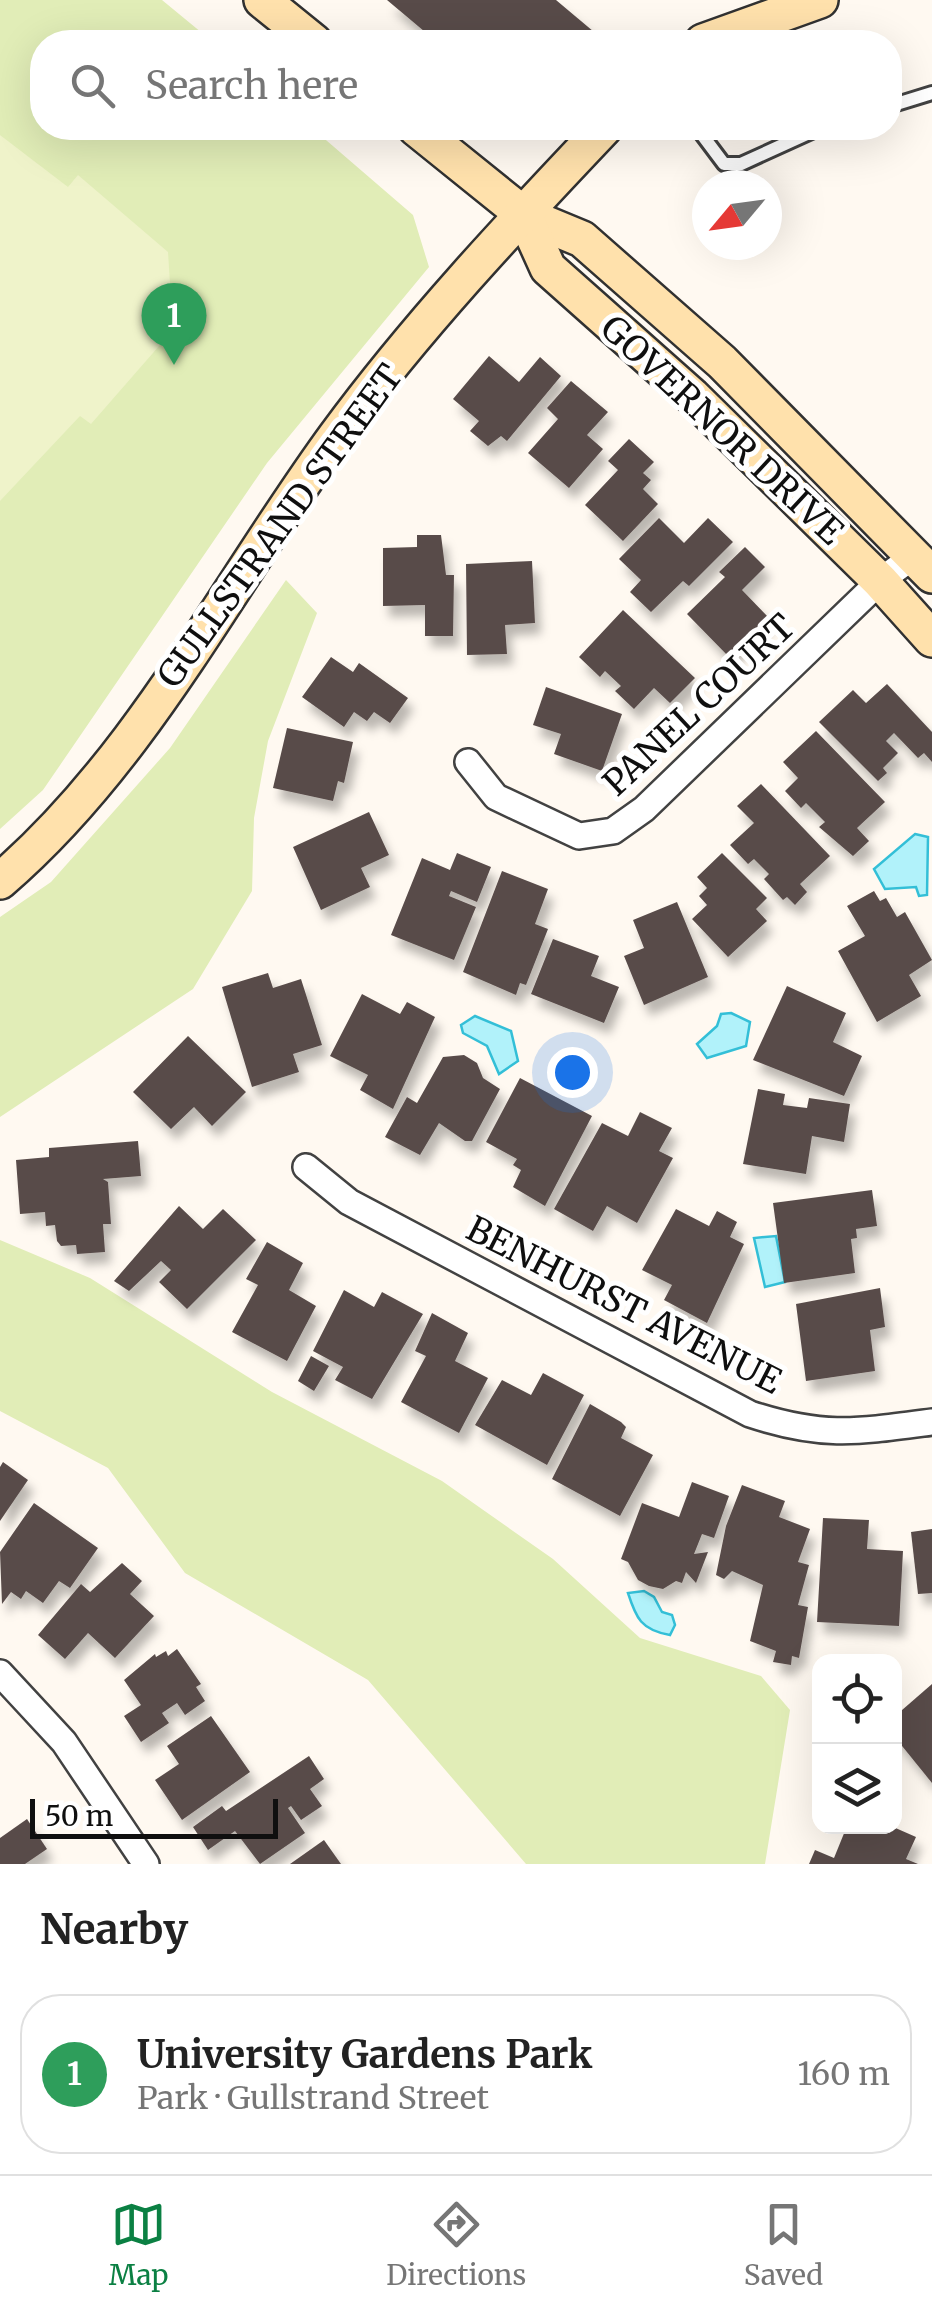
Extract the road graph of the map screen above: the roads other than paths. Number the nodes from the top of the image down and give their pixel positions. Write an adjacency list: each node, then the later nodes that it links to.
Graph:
1 (262, 0): 3 (main road)
2 (820, 0): 4 (main road)
3 (299, 30)
4 (736, 30)
5 (932, 93): 6 (lane)
6 (902, 102)
7 (431, 140): 11 (main road, GOVERNOR DRIVE)
8 (593, 140): 11 (main road, GULLSTRAND STREET)
9 (705, 140): 10 (lane)
10 (794, 140)
11 (524, 215): 12 (main road, GOVERNOR DRIVE); 13 (main road, GOVERNOR DRIVE); 16 (main road, GULLSTRAND STREET)
12 (924, 565): 13 (street, PANEL COURT)
13 (880, 581): 14 (main road, GOVERNOR DRIVE); 15 (street, PANEL COURT)
14 (932, 640)
15 (468, 762)
16 (0, 881)
17 (306, 1167): 18 (street, BENHURST AVENUE)
18 (932, 1422)
19 (0, 1673): 20 (street)
20 (146, 1864)

